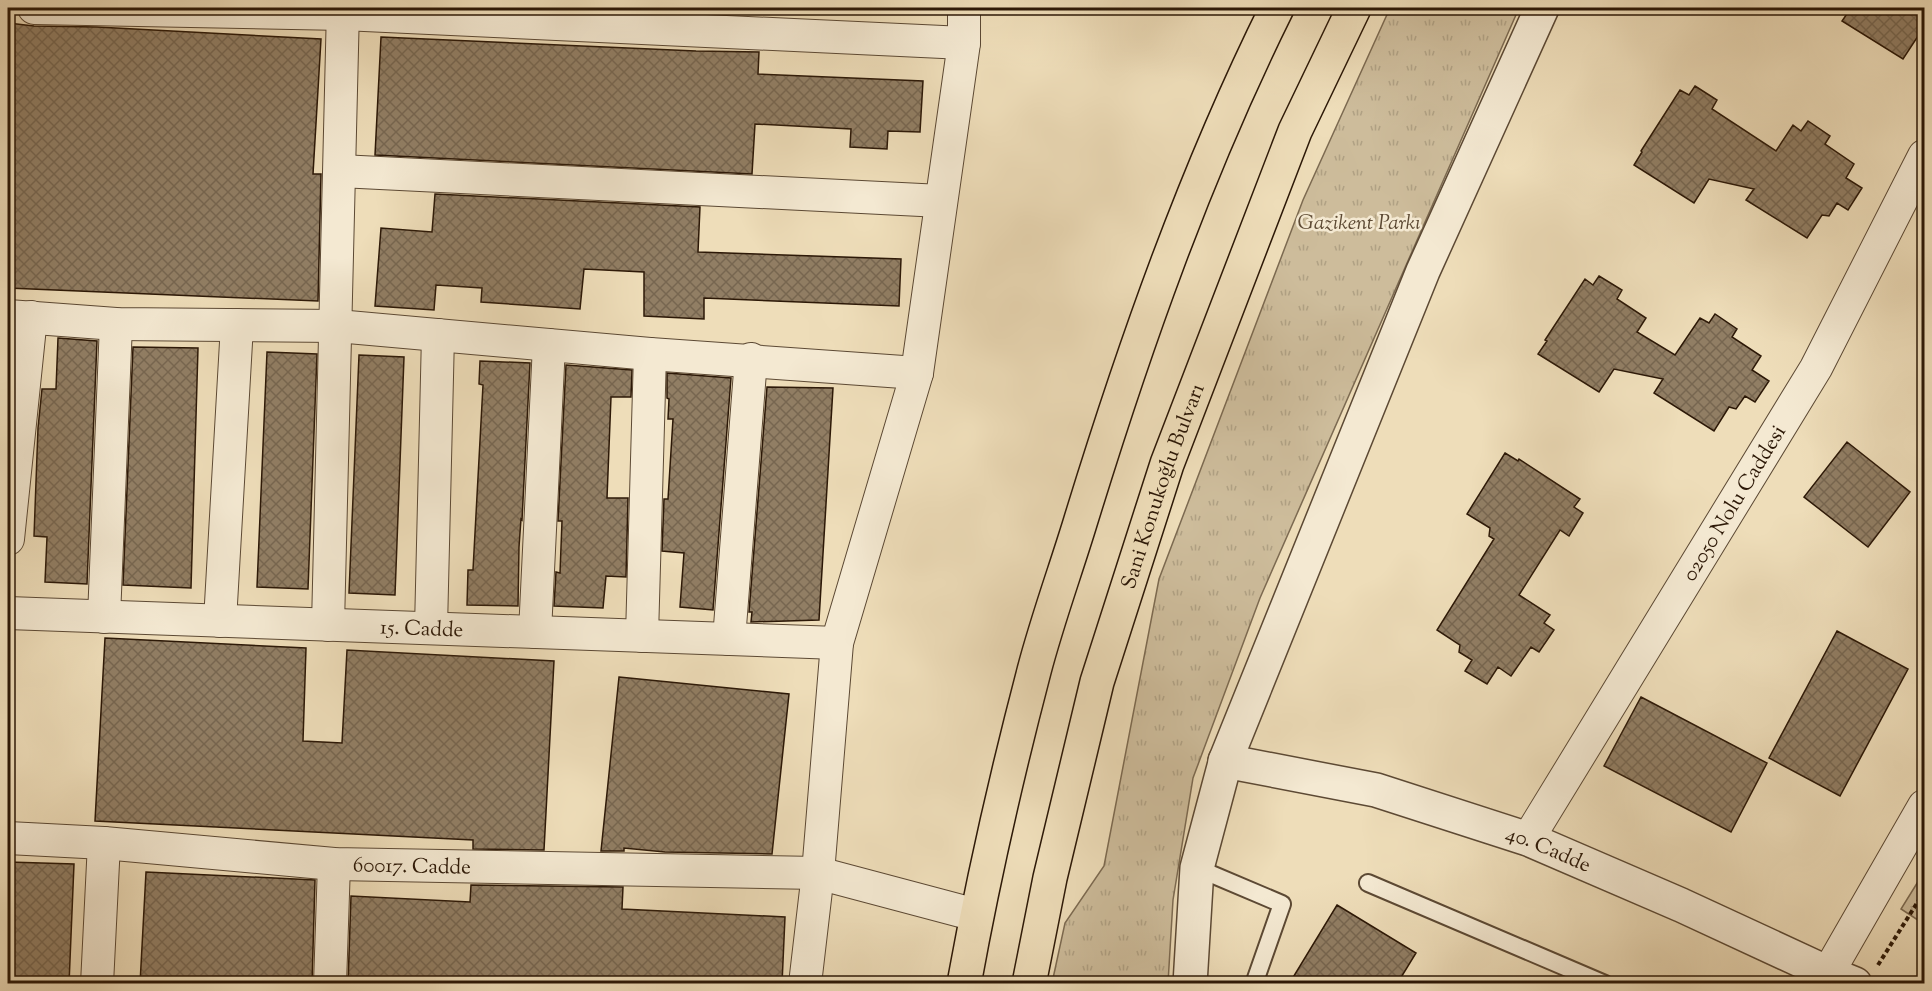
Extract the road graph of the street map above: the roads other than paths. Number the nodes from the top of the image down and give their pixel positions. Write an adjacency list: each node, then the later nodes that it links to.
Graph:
1 (34, 8): 7 (street)
2 (964, 8): 8 (street)
3 (1266, 8): 9 (street)
4 (1277, 8): 9 (highway)
5 (1354, 8): 48 (highway, Sani Konukoğlu Bulvarı)
6 (1542, 8): 32 (street)
7 (343, 11): 8 (street); 11 (street)
8 (964, 43): 12 (street)
9 (1247, 68): 41 (highway)
10 (1924, 156): 35 (street, 02050 Nolu Caddesi)
11 (340, 171): 12 (street); 16 (street)
12 (941, 201): 21 (street)
13 (19, 316): 14 (street); 22 (street)
14 (116, 324): 15 (street); 24 (street)
15 (237, 325): 16 (street); 25 (street)
16 (337, 326): 17 (street); 26 (street)
17 (438, 335): 18 (street); 27 (street)
18 (549, 345): 19 (street); 28 (street)
19 (651, 354): 20 (street); 29 (street)
20 (751, 359): 21 (street); 30 (street)
21 (917, 373): 31 (street)
22 (8, 539)
23 (8, 613): 24 (street, 15. Cadde)
24 (104, 617): 25 (street, 15. Cadde)
25 (220, 621): 26 (street, 15. Cadde)
26 (328, 625): 27 (street, 15. Cadde)
27 (431, 628): 28 (street, 15. Cadde)
28 (535, 632): 29 (street, 15. Cadde)
29 (642, 636): 30 (street, 15. Cadde)
30 (729, 639): 31 (street, 15. Cadde)
31 (837, 643): 39 (street)
32 (1225, 760): 35 (street, 40. Cadde); 38 (street)
33 (1924, 806): 42 (street)
34 (8, 838): 36 (street, 60017. Cadde)
35 (1528, 839): 42 (street, 40. Cadde)
36 (104, 843): 37 (street, 60017. Cadde); 44 (street)
37 (334, 864): 39 (street, 60017. Cadde); 45 (street)
38 (1197, 868): 43 (lane); 49 (street)
39 (818, 873): 41 (street, 60017. Cadde); 46 (street)
40 (1368, 883): 50 (lane)
41 (976, 915): 47 (highway)
42 (1853, 974)
43 (1258, 981)
44 (97, 984)
45 (330, 984)
46 (805, 984)
47 (964, 984)
48 (1029, 984)
49 (1190, 984)
50 (1605, 984)

